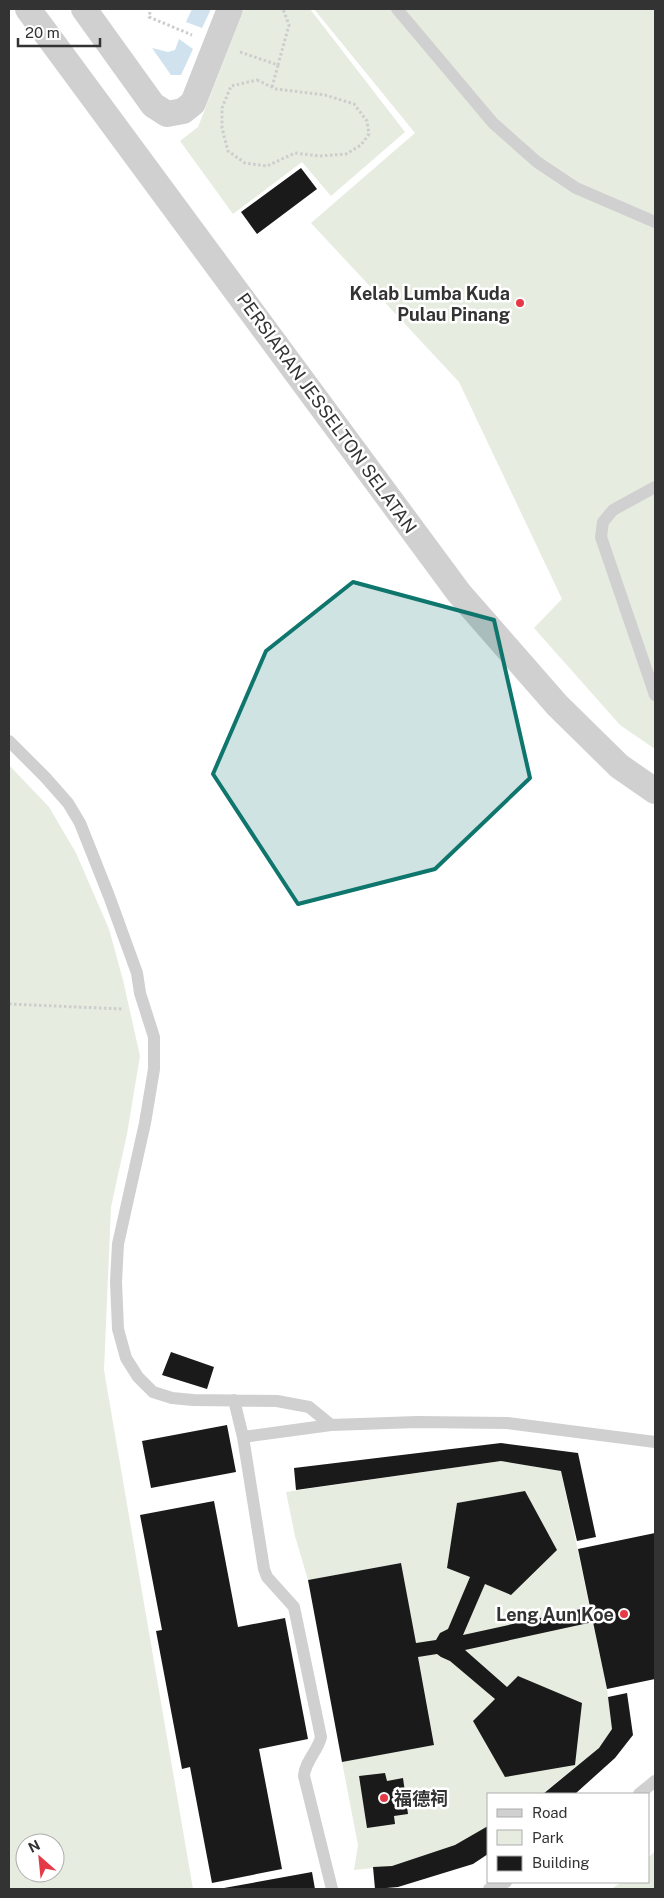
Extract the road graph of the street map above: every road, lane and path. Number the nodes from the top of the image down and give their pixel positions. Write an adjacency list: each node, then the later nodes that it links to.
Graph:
1 (28, 9): 11 (street, PERSIARAN JESSELTON SELATAN)
2 (84, 9): 3 (street)
3 (230, 9)
4 (397, 9): 7 (lane)
5 (278, 65): 6 (path)
6 (272, 87): 6 (path)
7 (655, 222)
8 (655, 488): 9 (lane)
9 (655, 695)
10 (9, 741): 13 (lane)
11 (655, 791)
12 (9, 1004): 13 (path)
13 (145, 1009): 14 (lane)
14 (234, 1400): 15 (lane); 16 (lane)
15 (331, 1425): 16 (lane); 17 (lane)
16 (243, 1437): 21 (lane)
17 (655, 1442)
18 (655, 1781): 19 (lane)
19 (640, 1793)
20 (504, 1883): 22 (lane)
21 (332, 1889)
22 (489, 1889)

